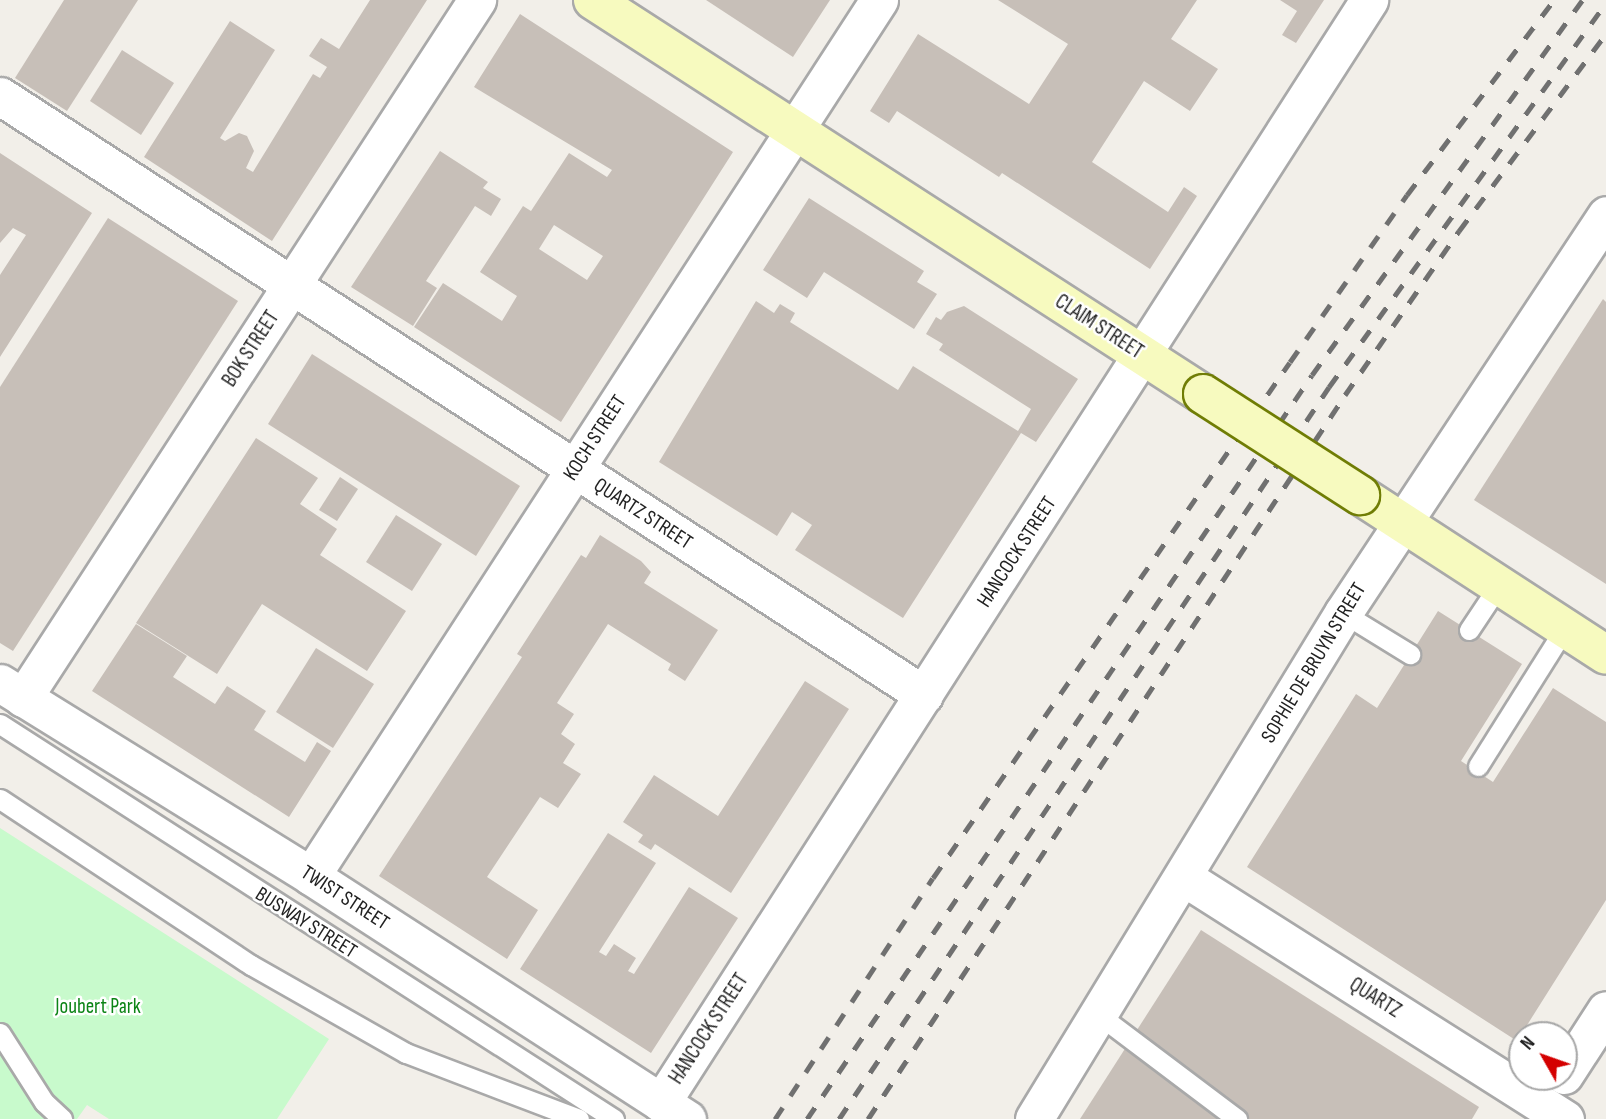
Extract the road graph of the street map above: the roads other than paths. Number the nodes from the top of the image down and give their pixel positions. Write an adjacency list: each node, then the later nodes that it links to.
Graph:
1 (477, 0): 8 (street, BOK STREET)
2 (593, 0): 6 (street, CLAIM STREET)
3 (879, 0): 6 (street, KOCH STREET)
4 (1369, 0): 9 (street, HANCOCK STREET)
5 (0, 96): 8 (street, QUARTZ STREET)
6 (794, 131): 9 (street, CLAIM STREET); 10 (street, KOCH STREET)
7 (1600, 238): 11 (street, SOPHIE DE BRUYN STREET)
8 (293, 285): 10 (street, QUARTZ STREET); 19 (street, BOK STREET)
9 (1144, 356): 11 (street, CLAIM STREET, bridge); 18 (street, HANCOCK STREET)
10 (574, 470): 18 (street, QUARTZ STREET); 22 (street, KOCH STREET)
11 (1402, 522): 12 (street, CLAIM STREET); 13 (street, SOPHIE DE BRUYN STREET)
12 (1499, 585): 14 (street, CLAIM STREET); 15 (lane)
13 (1343, 613): 16 (lane); 23 (street, SOPHIE DE BRUYN STREET)
14 (1565, 628): 17 (street, CLAIM STREET); 20 (lane)
15 (1469, 630)
16 (1410, 654)
17 (1606, 655)
18 (924, 695): 28 (street, HANCOCK STREET)
19 (8, 702): 22 (street, TWIST STREET); 31 (lane, BUSWAY STREET)
20 (1478, 766)
21 (0, 799): 30 (lane)
22 (311, 876): 28 (street, TWIST STREET)
23 (1185, 878): 25 (street, SOPHIE DE BRUYN STREET); 27 (street, QUARTZ)
24 (1606, 1010): 27 (street)
25 (1099, 1015): 32 (street, SOPHIE DE BRUYN STREET); 33 (lane)
26 (0, 1033): 29 (lane)
27 (1554, 1099)
28 (674, 1111)
29 (62, 1119)
30 (579, 1119)
31 (614, 1119)
32 (1034, 1119)
33 (1237, 1119)

